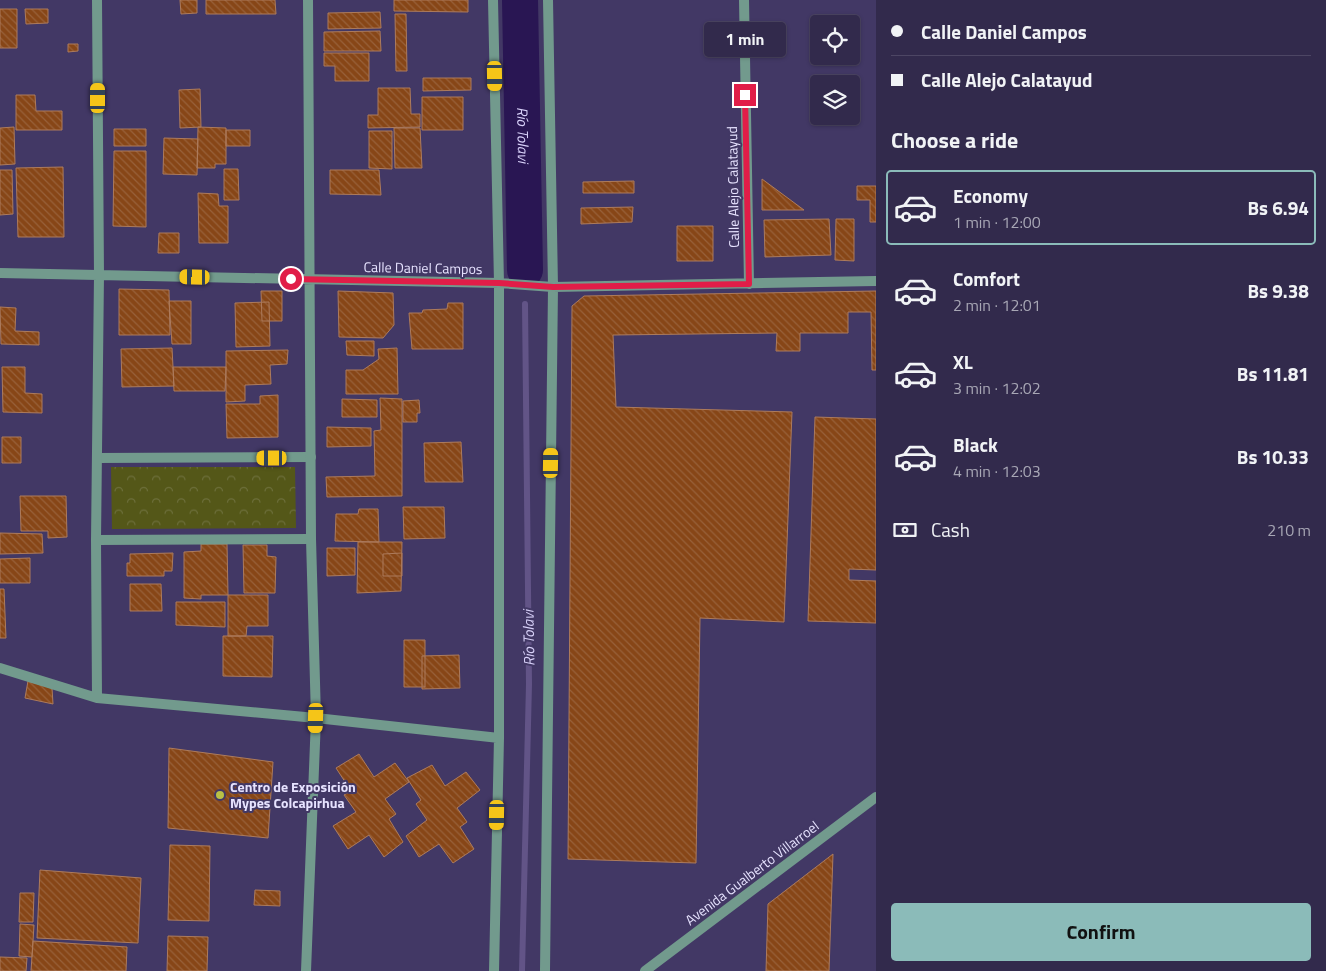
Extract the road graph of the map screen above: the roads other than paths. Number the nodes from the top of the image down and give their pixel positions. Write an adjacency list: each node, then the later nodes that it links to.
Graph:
1 (97, 0): 7 (street)
2 (308, 0): 8 (street)
3 (493, 0): 10 (street)
4 (548, 0): 12 (street)
5 (744, 0): 11 (street, Calle Alejo Calatayud)
6 (0, 273): 7 (street, Calle Daniel Campos)
7 (99, 275): 8 (street, Calle Daniel Campos); 14 (street)
8 (310, 279): 10 (street, Calle Daniel Campos); 13 (street)
9 (876, 281): 11 (street, Calle Daniel Campos)
10 (499, 283): 12 (street, Calle Daniel Campos); 20 (street)
11 (749, 284): 12 (street, Calle Daniel Campos)
12 (553, 287): 24 (street)
13 (311, 457): 14 (street); 15 (street)
14 (97, 458): 16 (street)
15 (311, 539): 16 (street); 19 (street)
16 (96, 540): 18 (street)
17 (0, 668): 18 (street)
18 (97, 698): 19 (street)
19 (316, 718): 20 (street); 22 (street)
20 (499, 738): 23 (street)
21 (876, 797): 25 (street, Avenida Gualberto Villarroel)
22 (306, 971)
23 (494, 971)
24 (545, 971)
25 (645, 971)

